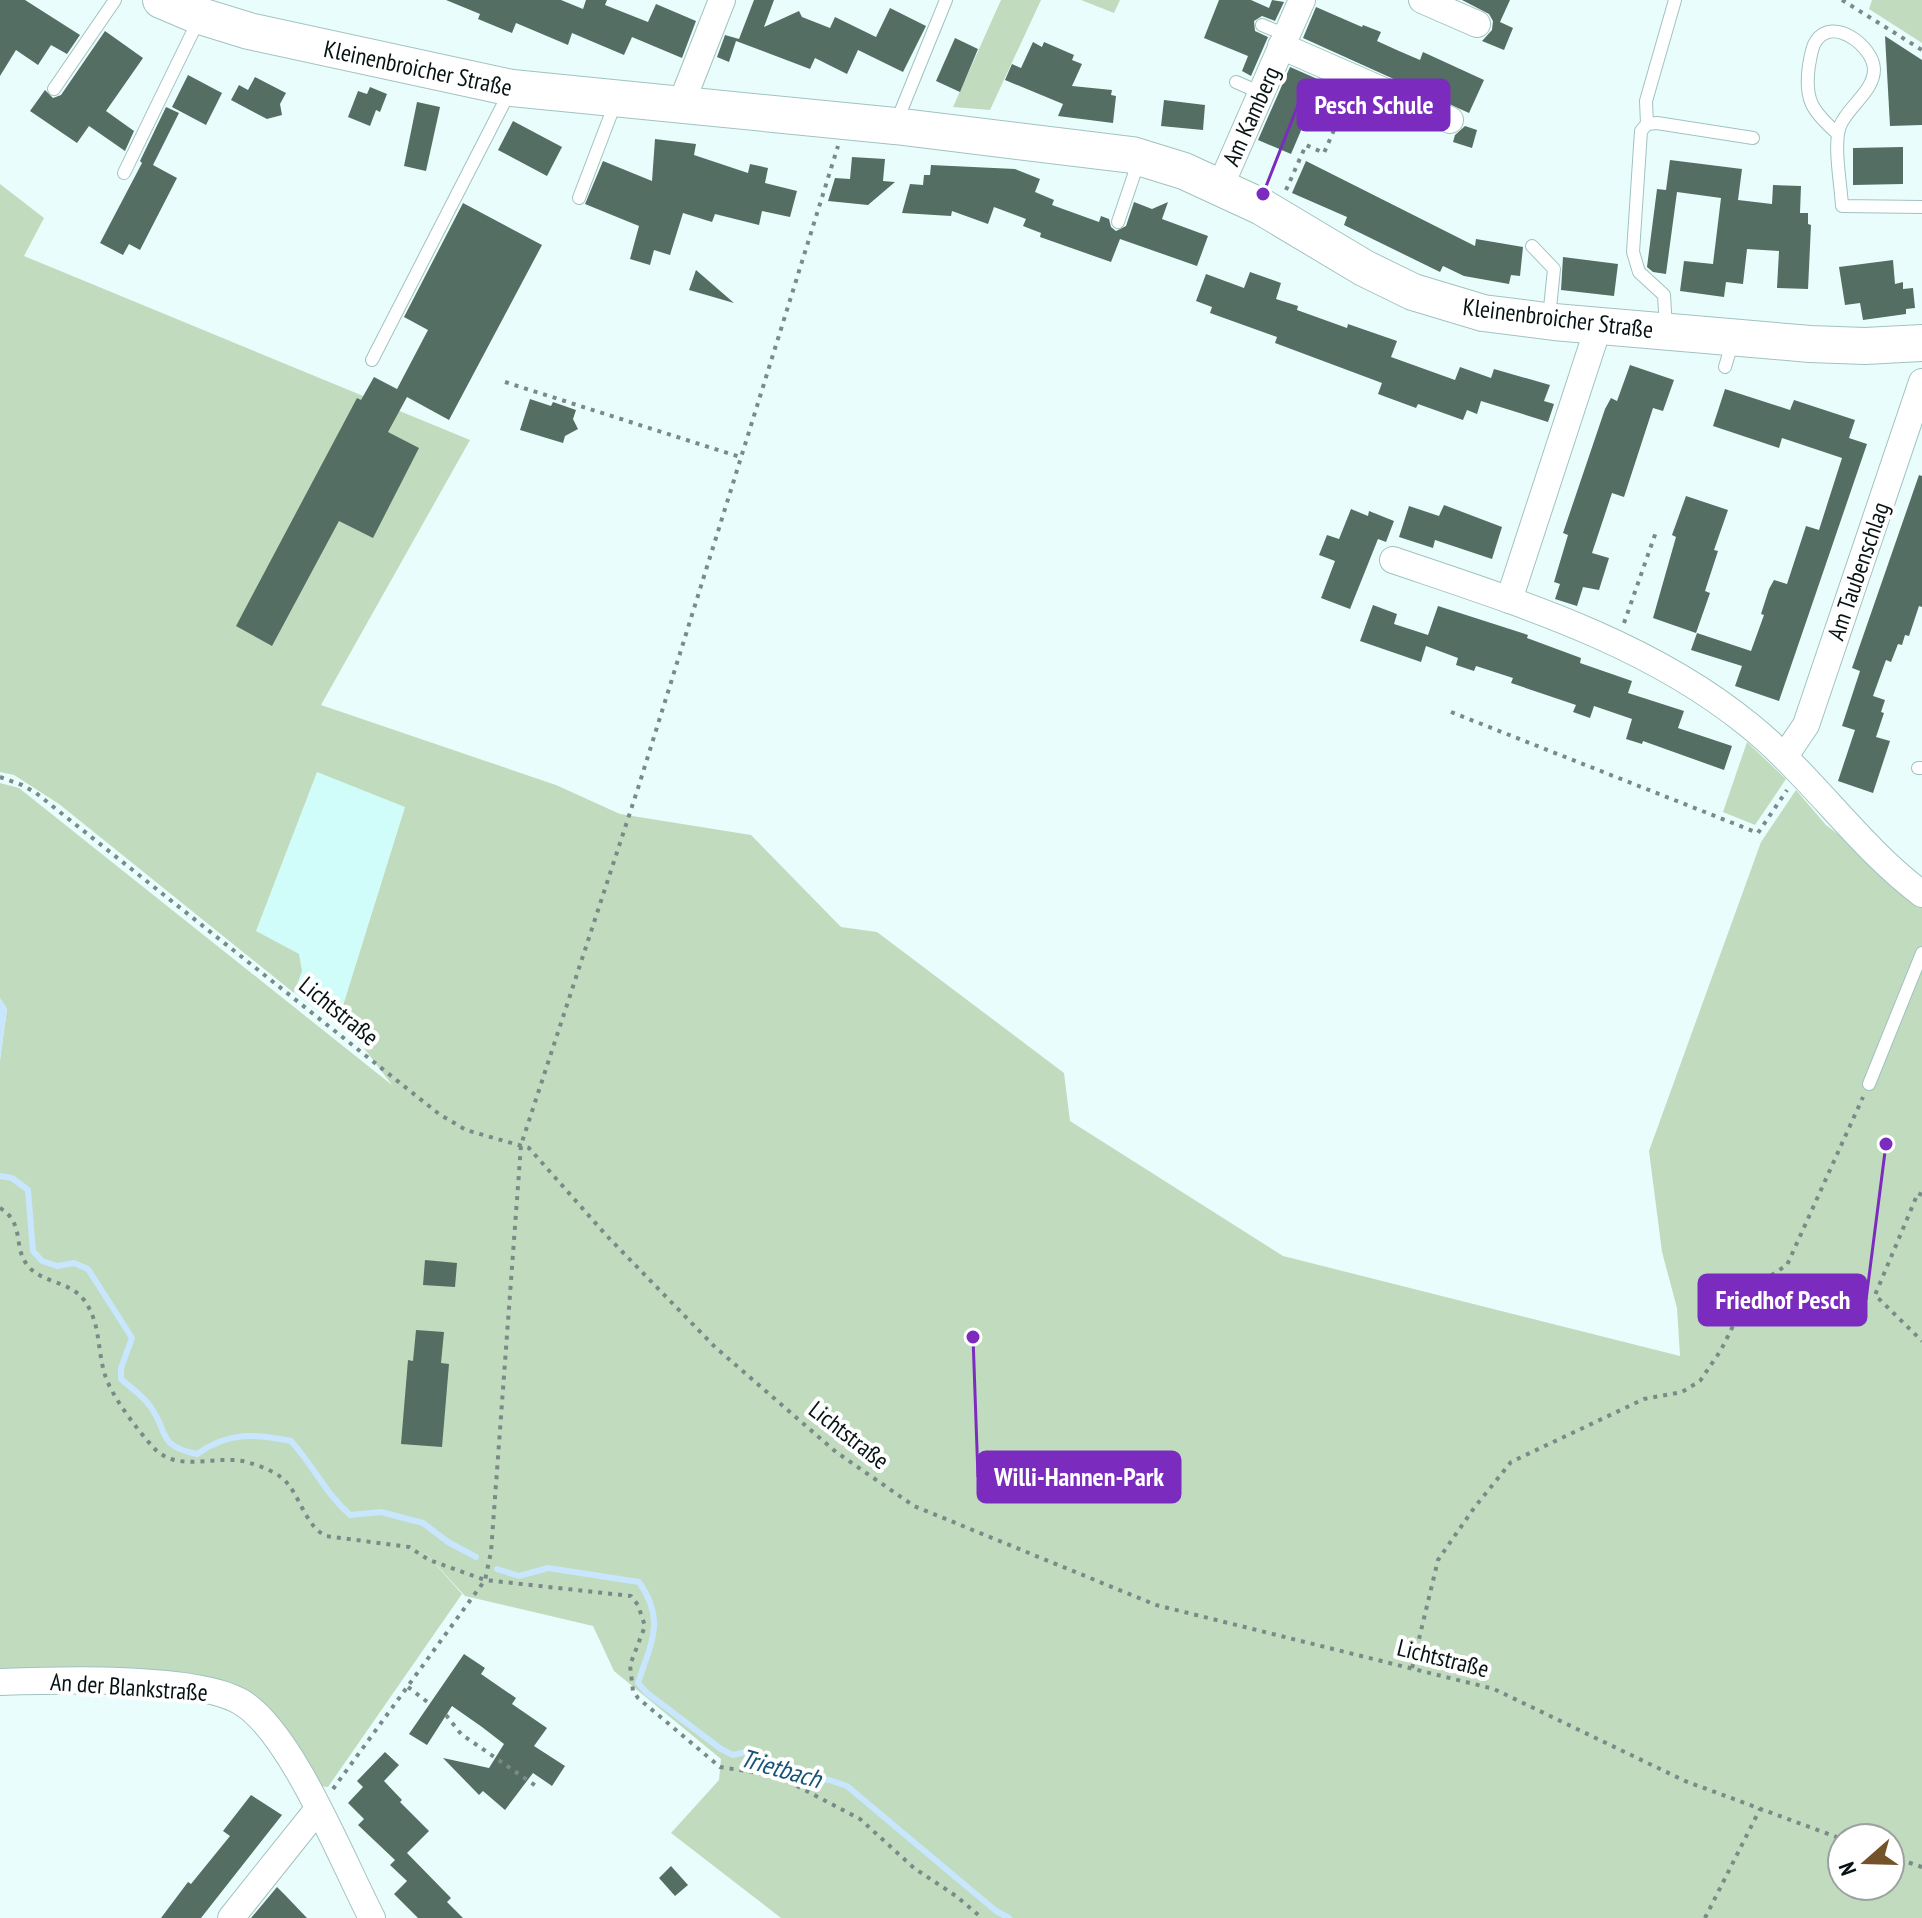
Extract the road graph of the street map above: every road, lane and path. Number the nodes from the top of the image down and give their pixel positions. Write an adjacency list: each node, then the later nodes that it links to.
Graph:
1 (115, 0): 16 (lane)
2 (161, 0): 9 (street, Kleinenbroicher Straße)
3 (722, 0): 19 (street)
4 (946, 0): 23 (lane)
5 (1302, 0): 11 (street, Am Kamberg)
6 (1422, 0): 10 (street)
7 (1675, 0): 22 (lane)
8 (1842, 0): 12 (path)
9 (200, 16): 15 (street, Kleinenbroicher Straße); 27 (lane)
10 (1477, 24)
11 (1277, 35): 13 (street, Am Kamberg); 17 (street, Am Kamberg)
12 (1922, 50)
13 (1356, 80): 20 (street, Am Kamberg); 31 (path)
14 (1236, 82): 17 (lane)
15 (512, 88): 18 (street, Kleinenbroicher Straße); 38 (lane)
16 (54, 89)
17 (1261, 93): 28 (street, Am Kamberg)
18 (618, 98): 19 (street, Kleinenbroicher Straße); 29 (lane)
19 (681, 104): 21 (street, Kleinenbroicher Straße)
20 (1450, 120)
21 (846, 121): 23 (street, Kleinenbroicher Straße); 41 (path)
22 (1647, 124): 25 (lane); 36 (lane)
23 (895, 126): 26 (street, Kleinenbroicher Straße)
24 (1838, 134): 24 (lane); 30 (lane)
25 (1753, 138)
26 (1140, 157): 28 (street, Kleinenbroicher Straße); 32 (lane)
27 (124, 173)
28 (1220, 187): 31 (street, Kleinenbroicher Straße)
29 (579, 198)
30 (1922, 207)
31 (1275, 214): 34 (street, Kleinenbroicher Straße)
32 (1118, 222)
33 (1532, 246): 34 (lane)
34 (1549, 321): 35 (street, Kleinenbroicher Straße)
35 (1599, 325): 36 (street, Kleinenbroicher Straße); 44 (street)
36 (1665, 331): 37 (street, Kleinenbroicher Straße)
37 (1922, 343)
38 (372, 360)
39 (505, 382): 41 (path)
40 (1922, 382): 47 (street, Am Taubenschlag)
41 (740, 457): 52 (path)
42 (1657, 529): 45 (path)
43 (1393, 560): 44 (street)
44 (1509, 600): 45 (street)
45 (1617, 645): 47 (street)
46 (1451, 712): 47 (path)
47 (1793, 764): 49 (street)
48 (0, 777): 52 (path, Lichtstraße)
49 (1922, 894)
50 (1922, 953): 51 (lane)
51 (1869, 1084): 57 (path)
52 (521, 1145): 56 (path); 57 (path, Lichtstraße)
53 (1922, 1195): 55 (path)
54 (0, 1208): 56 (path)
55 (1922, 1341)
56 (485, 1580): 59 (path); 68 (path)
57 (1412, 1668): 64 (path, Lichtstraße)
58 (0, 1682): 63 (street, An der Blankstraße)
59 (408, 1687): 60 (path); 63 (path)
60 (430, 1704)
61 (446, 1715): 62 (path)
62 (536, 1786)
63 (318, 1809): 66 (street); 67 (street, An der Blankstraße)
64 (1760, 1809): 65 (path, Lichtstraße); 69 (path)
65 (1826, 1833)
66 (231, 1918)
67 (372, 1918)
68 (982, 1918)
69 (1705, 1918)

